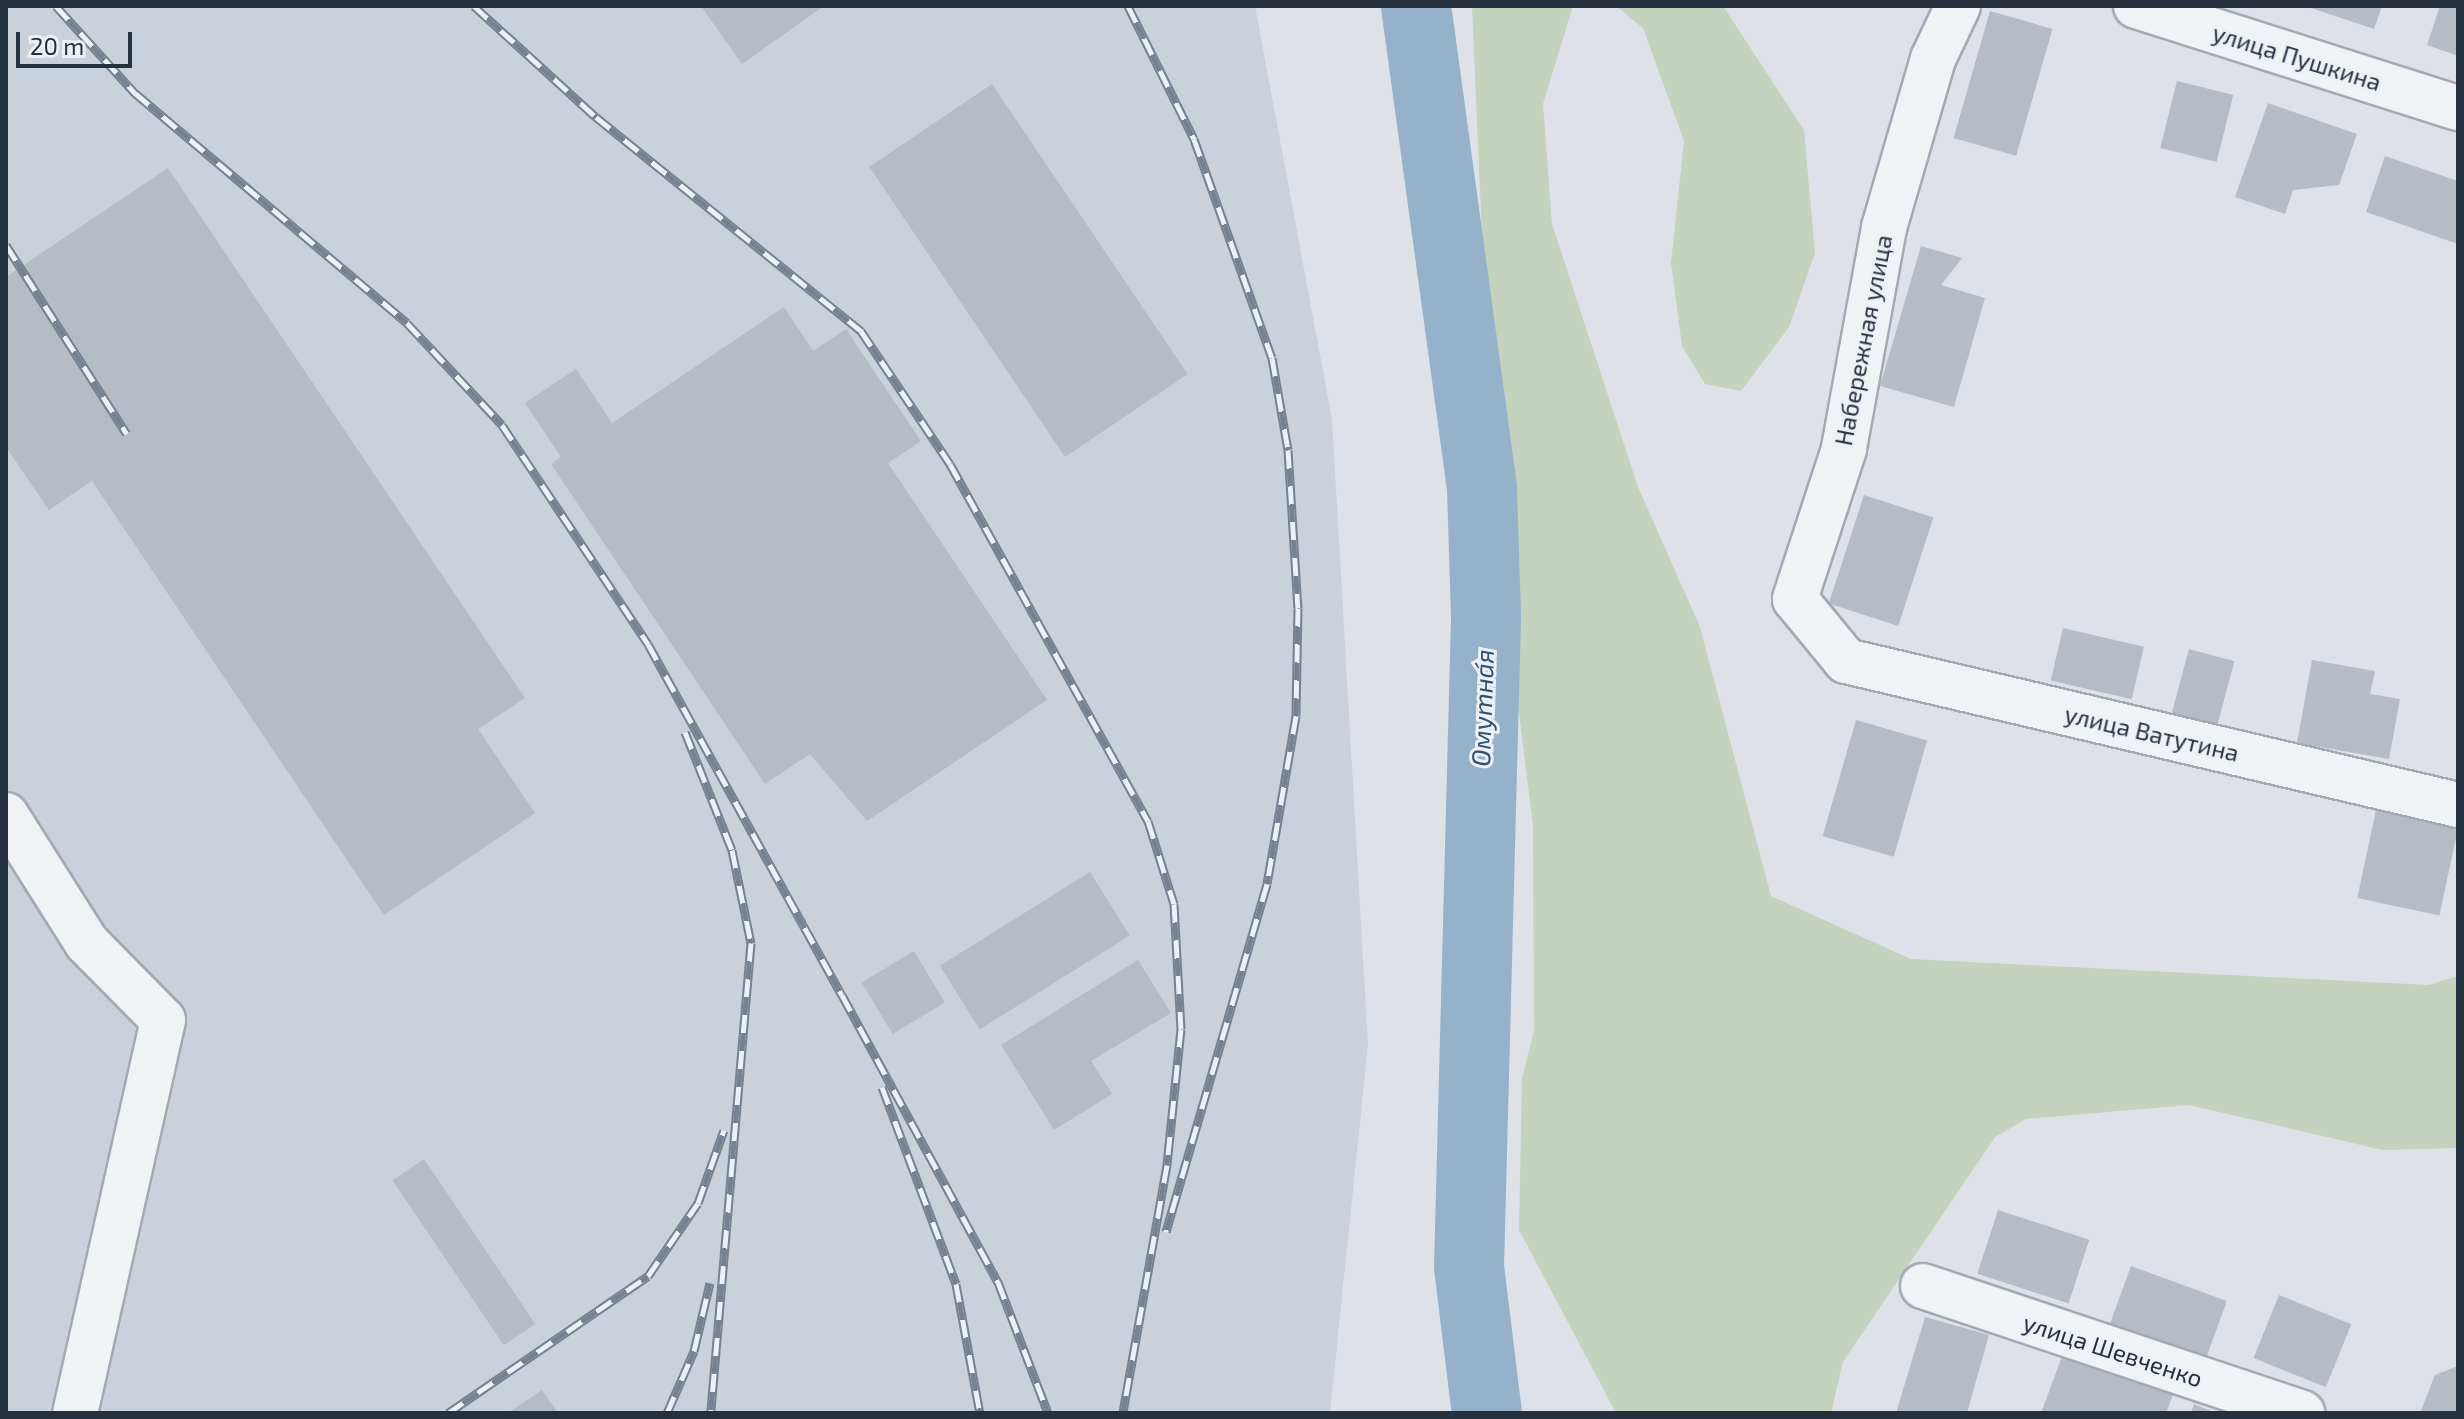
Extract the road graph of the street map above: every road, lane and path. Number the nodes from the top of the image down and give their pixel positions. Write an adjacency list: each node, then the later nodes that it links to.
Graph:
1 (1958, 6): 4 (street, Набережная улица)
2 (2136, 6): 3 (street, улица Пушкина)
3 (2458, 108)
4 (1846, 661): 5 (street, улица Ватутина)
5 (2458, 805)
6 (6, 815): 8 (street)
7 (1923, 1286): 9 (street, улица Шевченко)
8 (75, 1413)
9 (2302, 1413)

